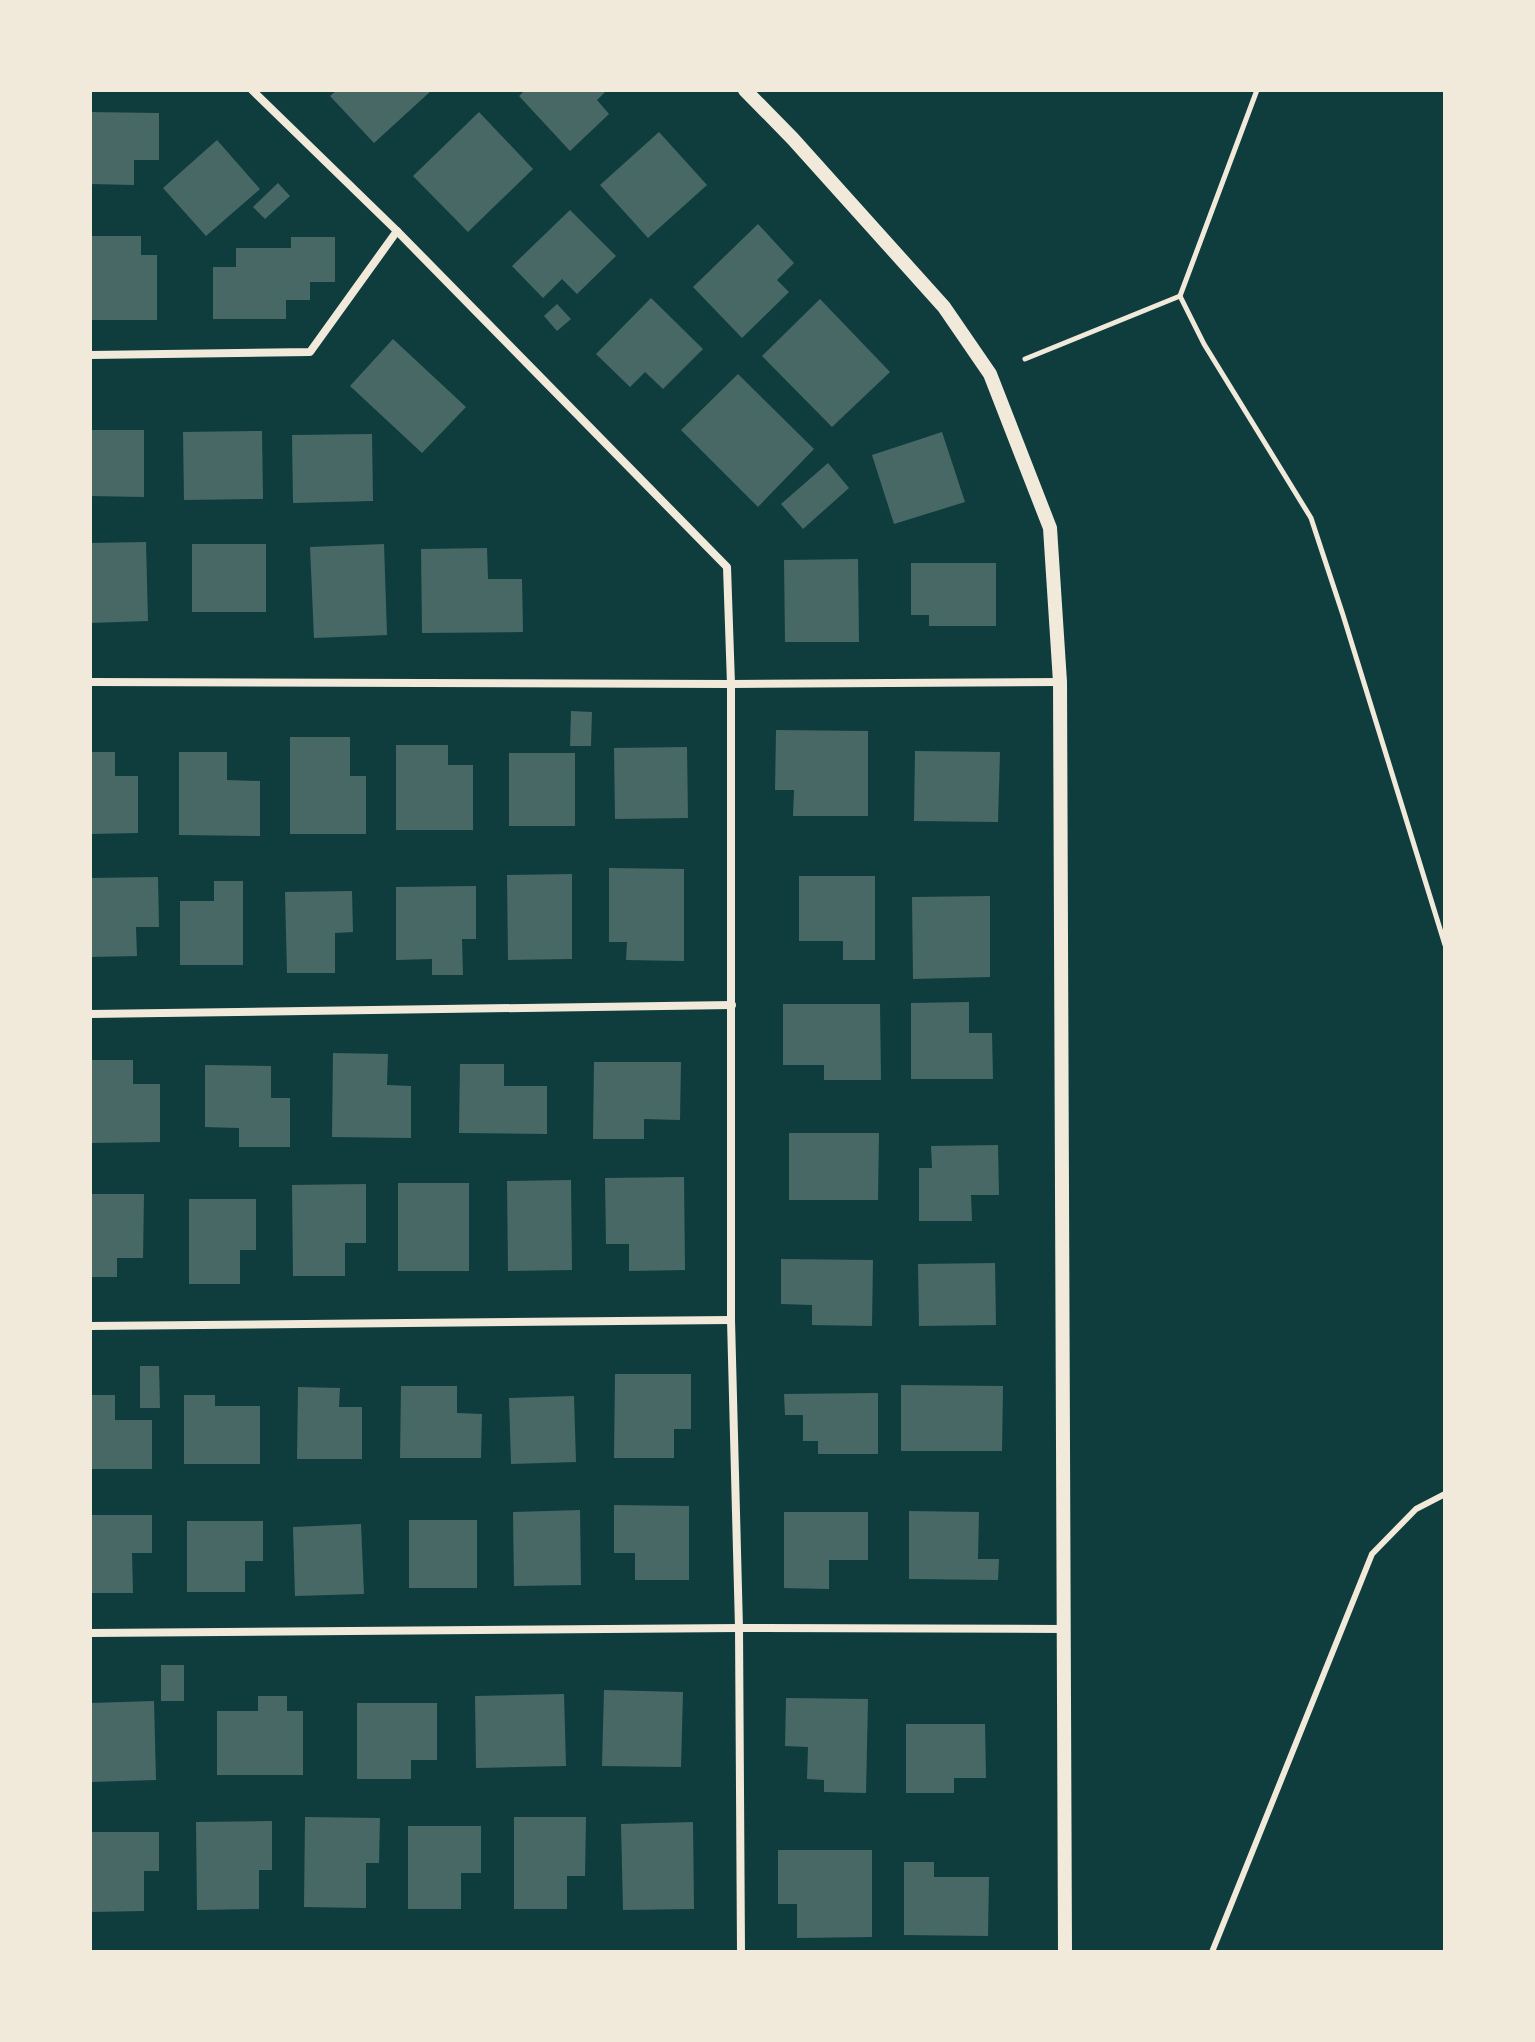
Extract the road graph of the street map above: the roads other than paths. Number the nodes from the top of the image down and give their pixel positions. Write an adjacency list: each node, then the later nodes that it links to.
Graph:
1 (252, 90): 3 (street)
2 (745, 90): 6 (street)
3 (397, 231): 4 (street); 7 (street)
4 (90, 355)
5 (90, 682): 7 (street)
6 (1060, 682): 7 (street); 14 (street)
7 (731, 684): 8 (street)
8 (732, 1005): 9 (street); 10 (street)
9 (90, 1014)
10 (731, 1320): 11 (street); 13 (street)
11 (90, 1326)
12 (1445, 1494): 18 (lane)
13 (739, 1628): 14 (street); 15 (street); 16 (street)
14 (1064, 1629): 17 (street)
15 (90, 1633)
16 (741, 1952)
17 (1065, 1952)
18 (1212, 1952)

